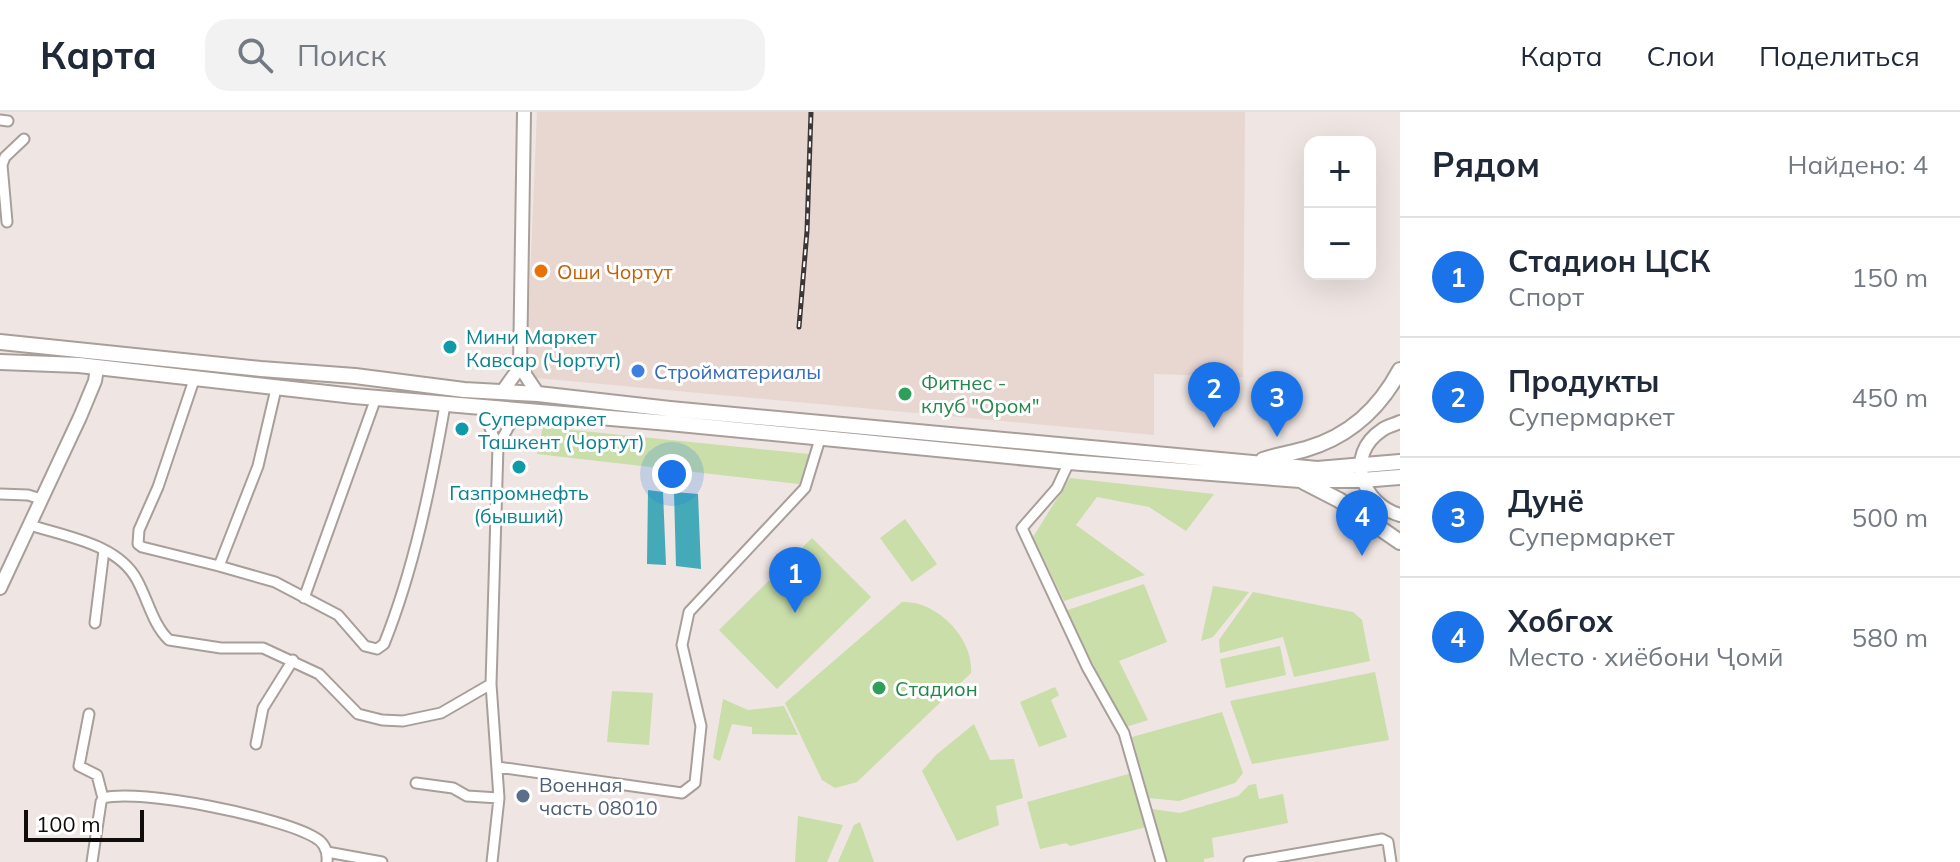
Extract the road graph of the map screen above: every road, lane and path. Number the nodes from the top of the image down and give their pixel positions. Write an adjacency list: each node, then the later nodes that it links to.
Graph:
1 (524, 112): 6 (street)
2 (24, 139): 3 (street)
3 (7, 222)
4 (8, 342): 5 (main road); 9 (main road)
5 (7, 362): 7 (main road)
6 (520, 367): 12 (street); 13 (street)
7 (97, 368): 10 (main road); 30 (street)
8 (1400, 370): 25 (main road)
9 (355, 376): 12 (main road); 14 (main road)
10 (194, 380): 11 (main road); 37 (street)
11 (276, 389): 14 (main road); 37 (street)
12 (502, 392): 13 (main road)
13 (538, 394): 19 (main road)
14 (354, 396): 15 (main road)
15 (376, 398): 16 (main road); 39 (street)
16 (445, 405): 17 (main road); 39 (street)
17 (481, 408): 18 (main road); 22 (street)
18 (518, 410): 19 (main road); 22 (street)
19 (669, 416): 21 (main road); 25 (main road)
20 (1400, 422): 26 (street)
21 (820, 439): 23 (main road); 45 (street)
22 (498, 446): 42 (street)
23 (1069, 462): 25 (main road); 53 (street)
24 (1400, 462): 26 (main road)
25 (1248, 466): 26 (main road); 28 (main road)
26 (1362, 474): 27 (main road); 28 (main road); 31 (street)
27 (1400, 477)
28 (1300, 480): 35 (main road)
29 (0, 494): 30 (street)
30 (41, 499): 34 (street)
31 (1386, 511): 32 (street); 33 (street)
32 (1400, 515)
33 (1400, 523)
34 (30, 525): 36 (street); 38 (street)
35 (1400, 542)
36 (104, 550): 40 (street); 41 (street)
37 (219, 566): 39 (street)
38 (0, 588)
39 (304, 598)
40 (95, 623)
41 (293, 660): 42 (street); 44 (street)
42 (491, 684): 45 (street)
43 (89, 714): 47 (street)
44 (256, 744)
45 (498, 767): 48 (street)
46 (416, 783): 48 (street)
47 (103, 798): 49 (street); 50 (street)
48 (499, 798): 52 (street)
49 (327, 857): 51 (street)
50 (92, 862)
51 (382, 862)
52 (492, 862)
53 (1161, 862)
54 (1249, 862): 55 (street)
55 (1391, 862)

